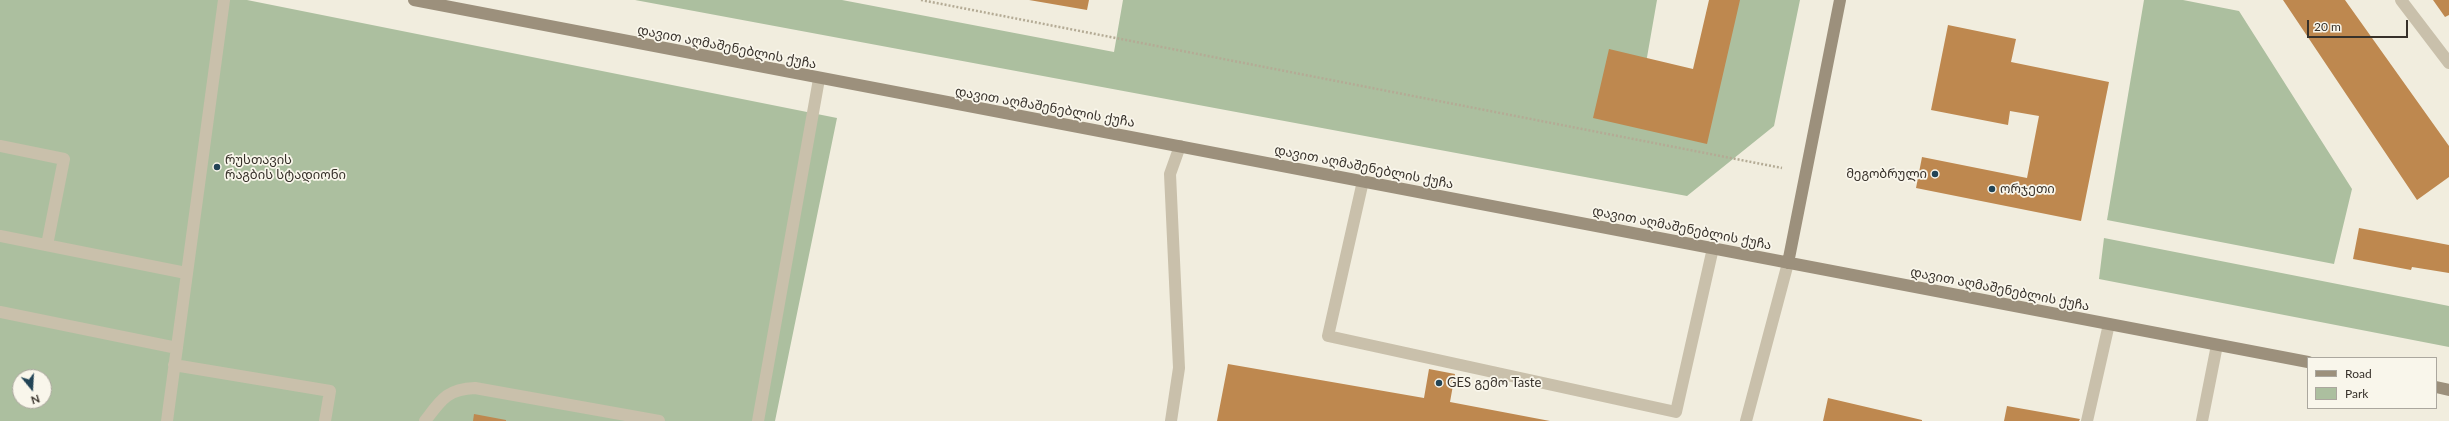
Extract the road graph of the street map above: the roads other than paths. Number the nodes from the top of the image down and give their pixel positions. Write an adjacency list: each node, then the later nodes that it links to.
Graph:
1 (224, 0): 14 (street)
2 (414, 0): 6 (main road, დავით აღმაშენებლის ქუჩა)
3 (1840, 0): 13 (main road)
4 (2401, 0): 5 (street)
5 (2449, 63)
6 (818, 79): 8 (main road, დავით აღმაშენებლის ქუჩა); 28 (street)
7 (0, 146): 11 (street)
8 (1180, 146): 9 (main road, დავით აღმაშენებლის ქუჩა); 29 (street)
9 (1363, 181): 12 (main road, დავით აღმაშენებლის ქუჩა); 23 (street)
10 (0, 236): 11 (street)
11 (47, 245): 14 (street)
12 (1713, 248): 13 (main road, დავით აღმაშენებლის ქუჩა); 23 (street)
13 (1788, 263): 16 (main road, დავით აღმაშენებლის ქუჩა); 30 (street)
14 (186, 273): 18 (street)
15 (0, 312): 18 (street)
16 (2109, 324): 17 (main road, დავით აღმაშენებლის ქუჩა); 31 (street)
17 (2217, 345): 19 (main road, დავით აღმაშენებლის ქუჩა); 32 (street)
18 (176, 348): 20 (street)
19 (2307, 362)
20 (174, 365): 24 (street); 25 (street)
21 (2437, 387): 22 (main road)
22 (2449, 390)
23 (1675, 416)
24 (167, 421)
25 (325, 421)
26 (425, 421): 27 (street)
27 (659, 421)
28 (758, 421)
29 (1171, 421)
30 (1746, 421)
31 (2087, 421)
32 (2202, 421)

